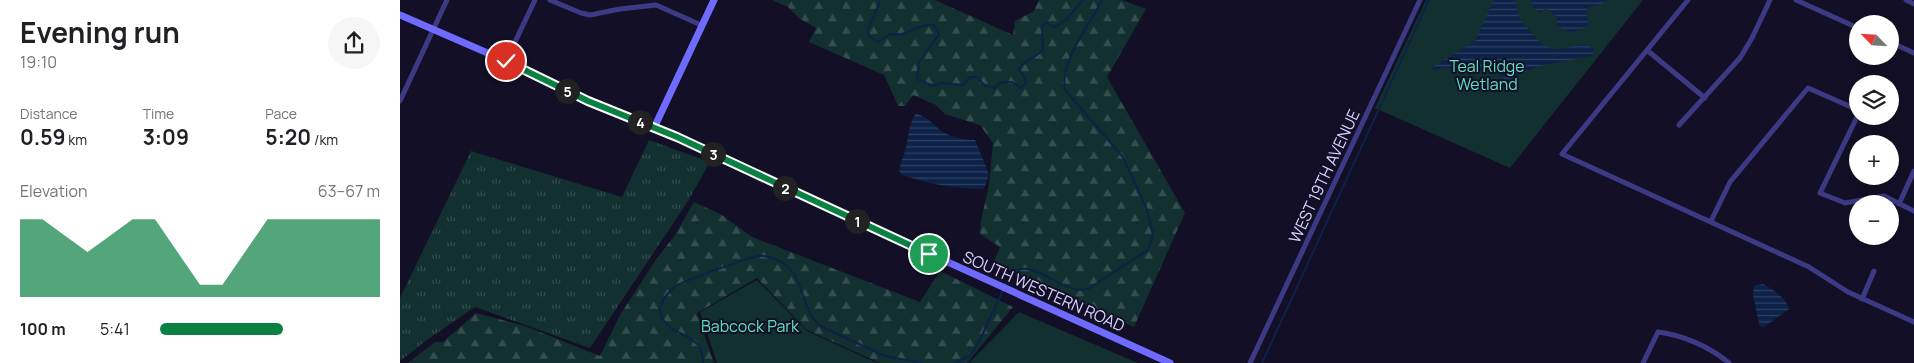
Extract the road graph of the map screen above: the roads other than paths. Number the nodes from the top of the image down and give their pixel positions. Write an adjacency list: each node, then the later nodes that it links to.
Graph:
1 (447, 0): 14 (street)
2 (535, 0): 18 (street)
3 (550, 0): 13 (street)
4 (714, 0): 13 (main road)
5 (1420, 0): 34 (street, WEST 19TH AVENUE)
6 (1688, 0): 16 (street)
7 (1770, 0): 19 (street)
8 (1796, 0): 12 (street)
9 (1906, 0): 10 (street)
10 (1914, 4)
11 (400, 15): 14 (main road)
12 (1849, 24)
13 (701, 25): 24 (main road)
14 (433, 30): 18 (main road); 20 (street)
15 (1899, 46): 17 (street)
16 (1648, 50): 19 (street); 29 (street)
17 (1914, 53)
18 (506, 61): 24 (main road)
19 (1705, 98): 22 (street)
20 (400, 101)
21 (1849, 106): 29 (street)
22 (1679, 125)
23 (1854, 125): 26 (street)
24 (654, 128): 33 (main road, SOUTH WESTERN ROAD)
25 (1914, 171): 27 (street)
26 (1849, 202)
27 (1899, 204): 28 (street)
28 (1914, 211)
29 (1711, 221): 31 (street)
30 (1874, 271): 31 (street)
31 (1862, 298): 32 (street)
32 (1914, 322)
33 (1170, 363)
34 (1250, 363)
35 (1643, 363): 36 (street)
36 (1730, 363)

